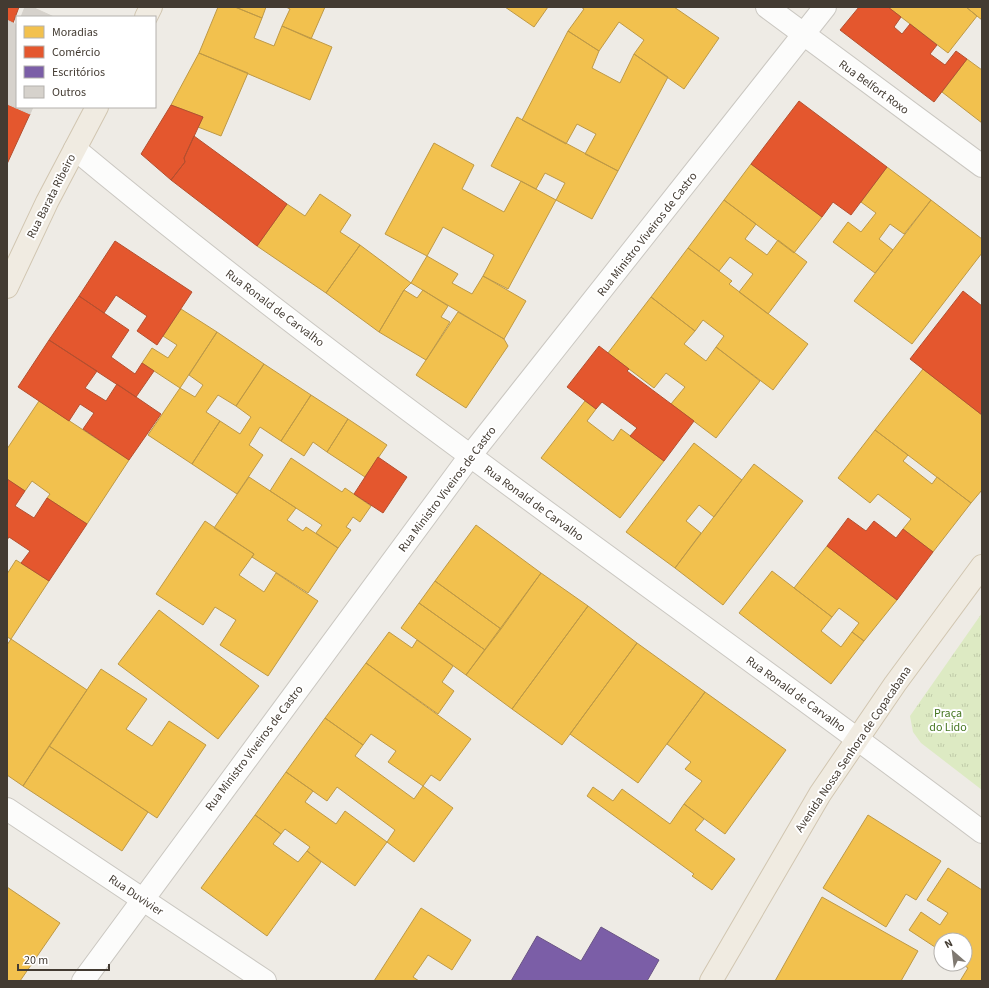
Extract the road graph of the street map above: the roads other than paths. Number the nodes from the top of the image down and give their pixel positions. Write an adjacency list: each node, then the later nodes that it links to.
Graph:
1 (151, 7): 4 (main road)
2 (767, 7): 5 (street, Rua Belfort Roxo)
3 (825, 7): 5 (street, Rua Ministro Viveiros de Castro)
4 (146, 16)
5 (805, 35): 8 (street, Rua Belfort Roxo); 10 (street, Rua Ministro Viveiros de Castro)
6 (96, 108): 7 (main road, Rua Barata Ribeiro)
7 (75, 149): 9 (main road, Rua Barata Ribeiro); 10 (street, Rua Ronald de Carvalho)
8 (982, 166)
9 (7, 286)
10 (470, 456): 12 (street, Rua Ronald de Carvalho); 15 (street, Rua Ministro Viveiros de Castro)
11 (982, 566): 12 (main road, Avenida Nossa Senhora de Copacabana)
12 (858, 739): 14 (street, Rua Ronald de Carvalho); 18 (main road, Avenida Nossa Senhora de Copacabana)
13 (7, 810): 15 (street, Rua Duvivier)
14 (982, 832)
15 (142, 899): 16 (street, Rua Ministro Viveiros de Castro); 17 (street, Rua Duvivier)
16 (83, 981)
17 (265, 981)
18 (712, 981)

